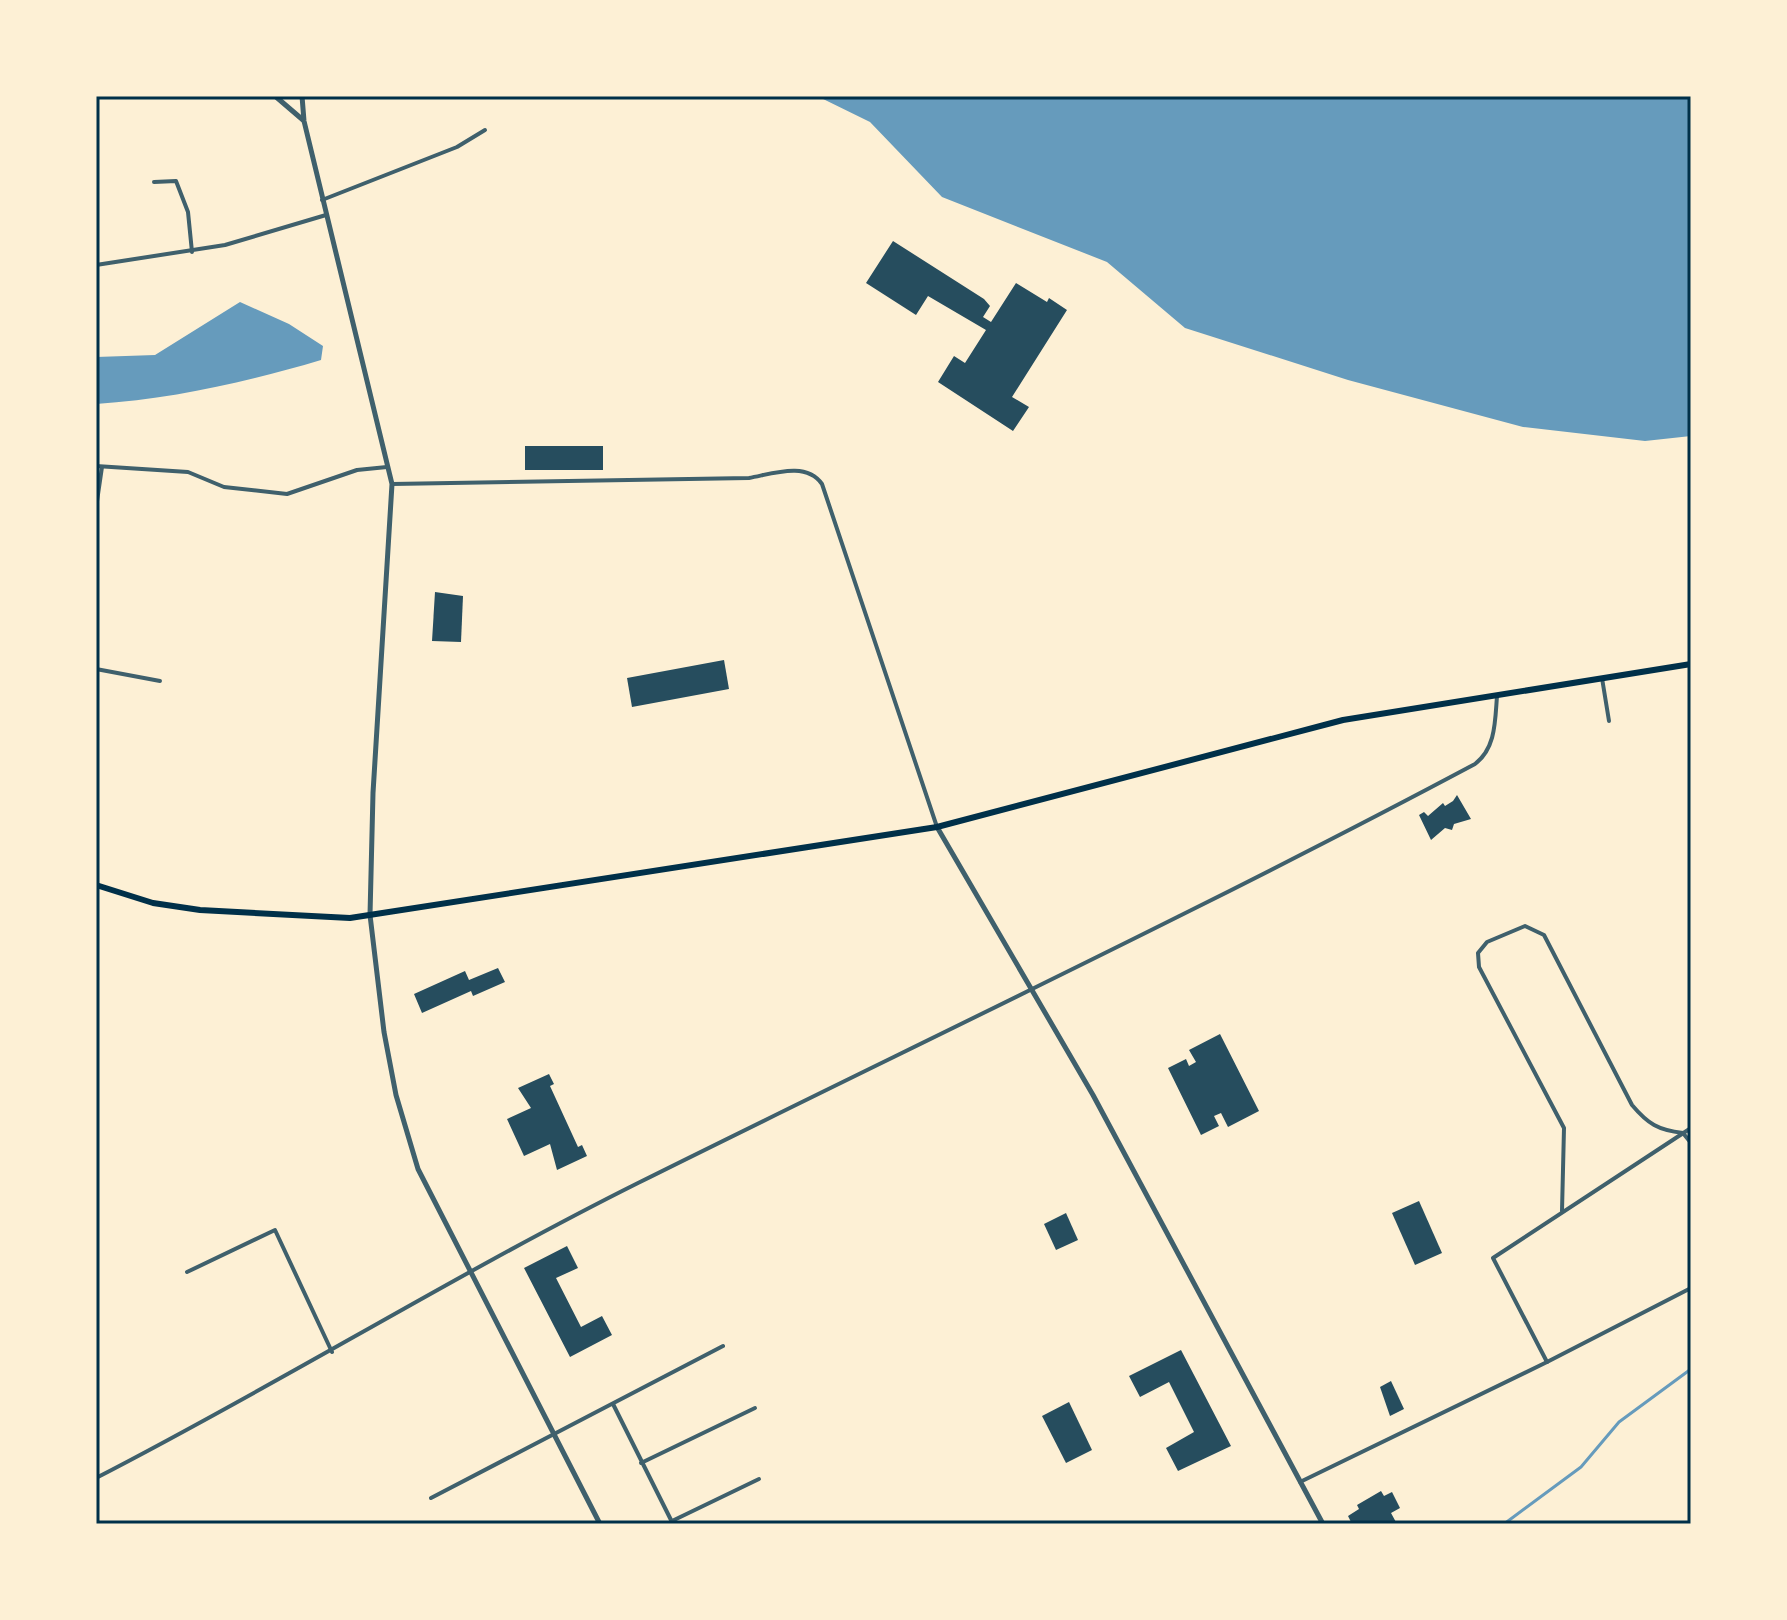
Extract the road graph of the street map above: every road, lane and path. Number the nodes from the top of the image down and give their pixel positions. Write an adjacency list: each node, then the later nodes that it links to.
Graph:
1 (275, 96): 3 (street)
2 (302, 96): 3 (street)
3 (304, 121): 6 (street)
4 (485, 130): 6 (street)
5 (154, 182): 8 (street)
6 (322, 200): 7 (street)
7 (326, 215): 8 (street); 11 (street)
8 (192, 252): 9 (street)
9 (96, 265)
10 (99, 466): 11 (street); 13 (street)
11 (387, 467): 12 (street)
12 (392, 484): 20 (street); 22 (street)
13 (96, 508)
14 (1691, 664): 16 (main road)
15 (96, 669): 17 (street)
16 (1602, 678): 18 (main road); 19 (street)
17 (160, 681)
18 (1498, 693): 20 (main road); 23 (street)
19 (1609, 721)
20 (937, 827): 22 (main road); 23 (street)
21 (96, 885): 22 (main road)
22 (370, 915): 29 (street)
23 (1032, 990): 29 (street); 40 (street)
24 (1691, 1128): 25 (street)
25 (1683, 1133): 26 (street); 27 (street); 27 (street)
26 (1691, 1143)
27 (1562, 1211): 33 (street)
28 (187, 1272): 32 (street)
29 (469, 1273): 32 (street); 36 (street)
30 (1691, 1288): 33 (street)
31 (723, 1346): 34 (street)
32 (332, 1352): 38 (street)
33 (1547, 1362): 40 (street)
34 (613, 1404): 36 (street); 37 (street)
35 (755, 1408): 37 (street)
36 (553, 1435): 41 (street); 43 (street)
37 (641, 1463): 42 (street)
38 (96, 1478)
39 (759, 1479): 42 (street)
40 (1300, 1482): 44 (street)
41 (431, 1498)
42 (672, 1522)
43 (600, 1524)
44 (1323, 1524)

